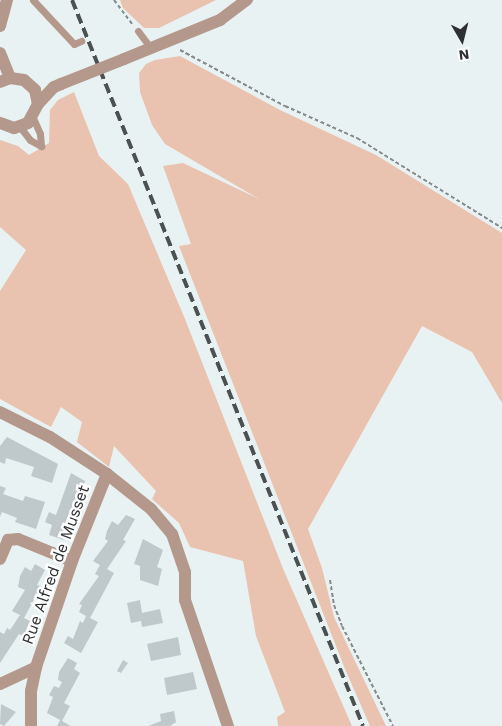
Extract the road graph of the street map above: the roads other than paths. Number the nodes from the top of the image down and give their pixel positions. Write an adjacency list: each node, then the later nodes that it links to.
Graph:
1 (6, 0): 4 (street)
2 (33, 0): 6 (lane)
3 (247, 0): 7 (street)
4 (0, 26)
5 (138, 31): 7 (lane)
6 (81, 41)
7 (151, 48): 11 (street, bridge)
8 (0, 53): 9 (street)
9 (5, 80): 10 (street)
10 (30, 84): 11 (street); 12 (street)
11 (57, 85): 12 (street)
12 (38, 104): 13 (street)
13 (34, 118): 15 (street); 15 (lane)
14 (2, 126): 15 (street)
15 (20, 127)
16 (0, 412): 17 (street)
17 (107, 474): 19 (street, Rue Alfred de Musset); 23 (street)
18 (0, 559): 19 (street)
19 (72, 561): 20 (street, Rue Alfred de Musset)
20 (36, 668): 21 (street, Rue Alfred de Musset); 22 (street, Rue Alfred de Musset)
21 (0, 684)
22 (32, 726)
23 (228, 726)

